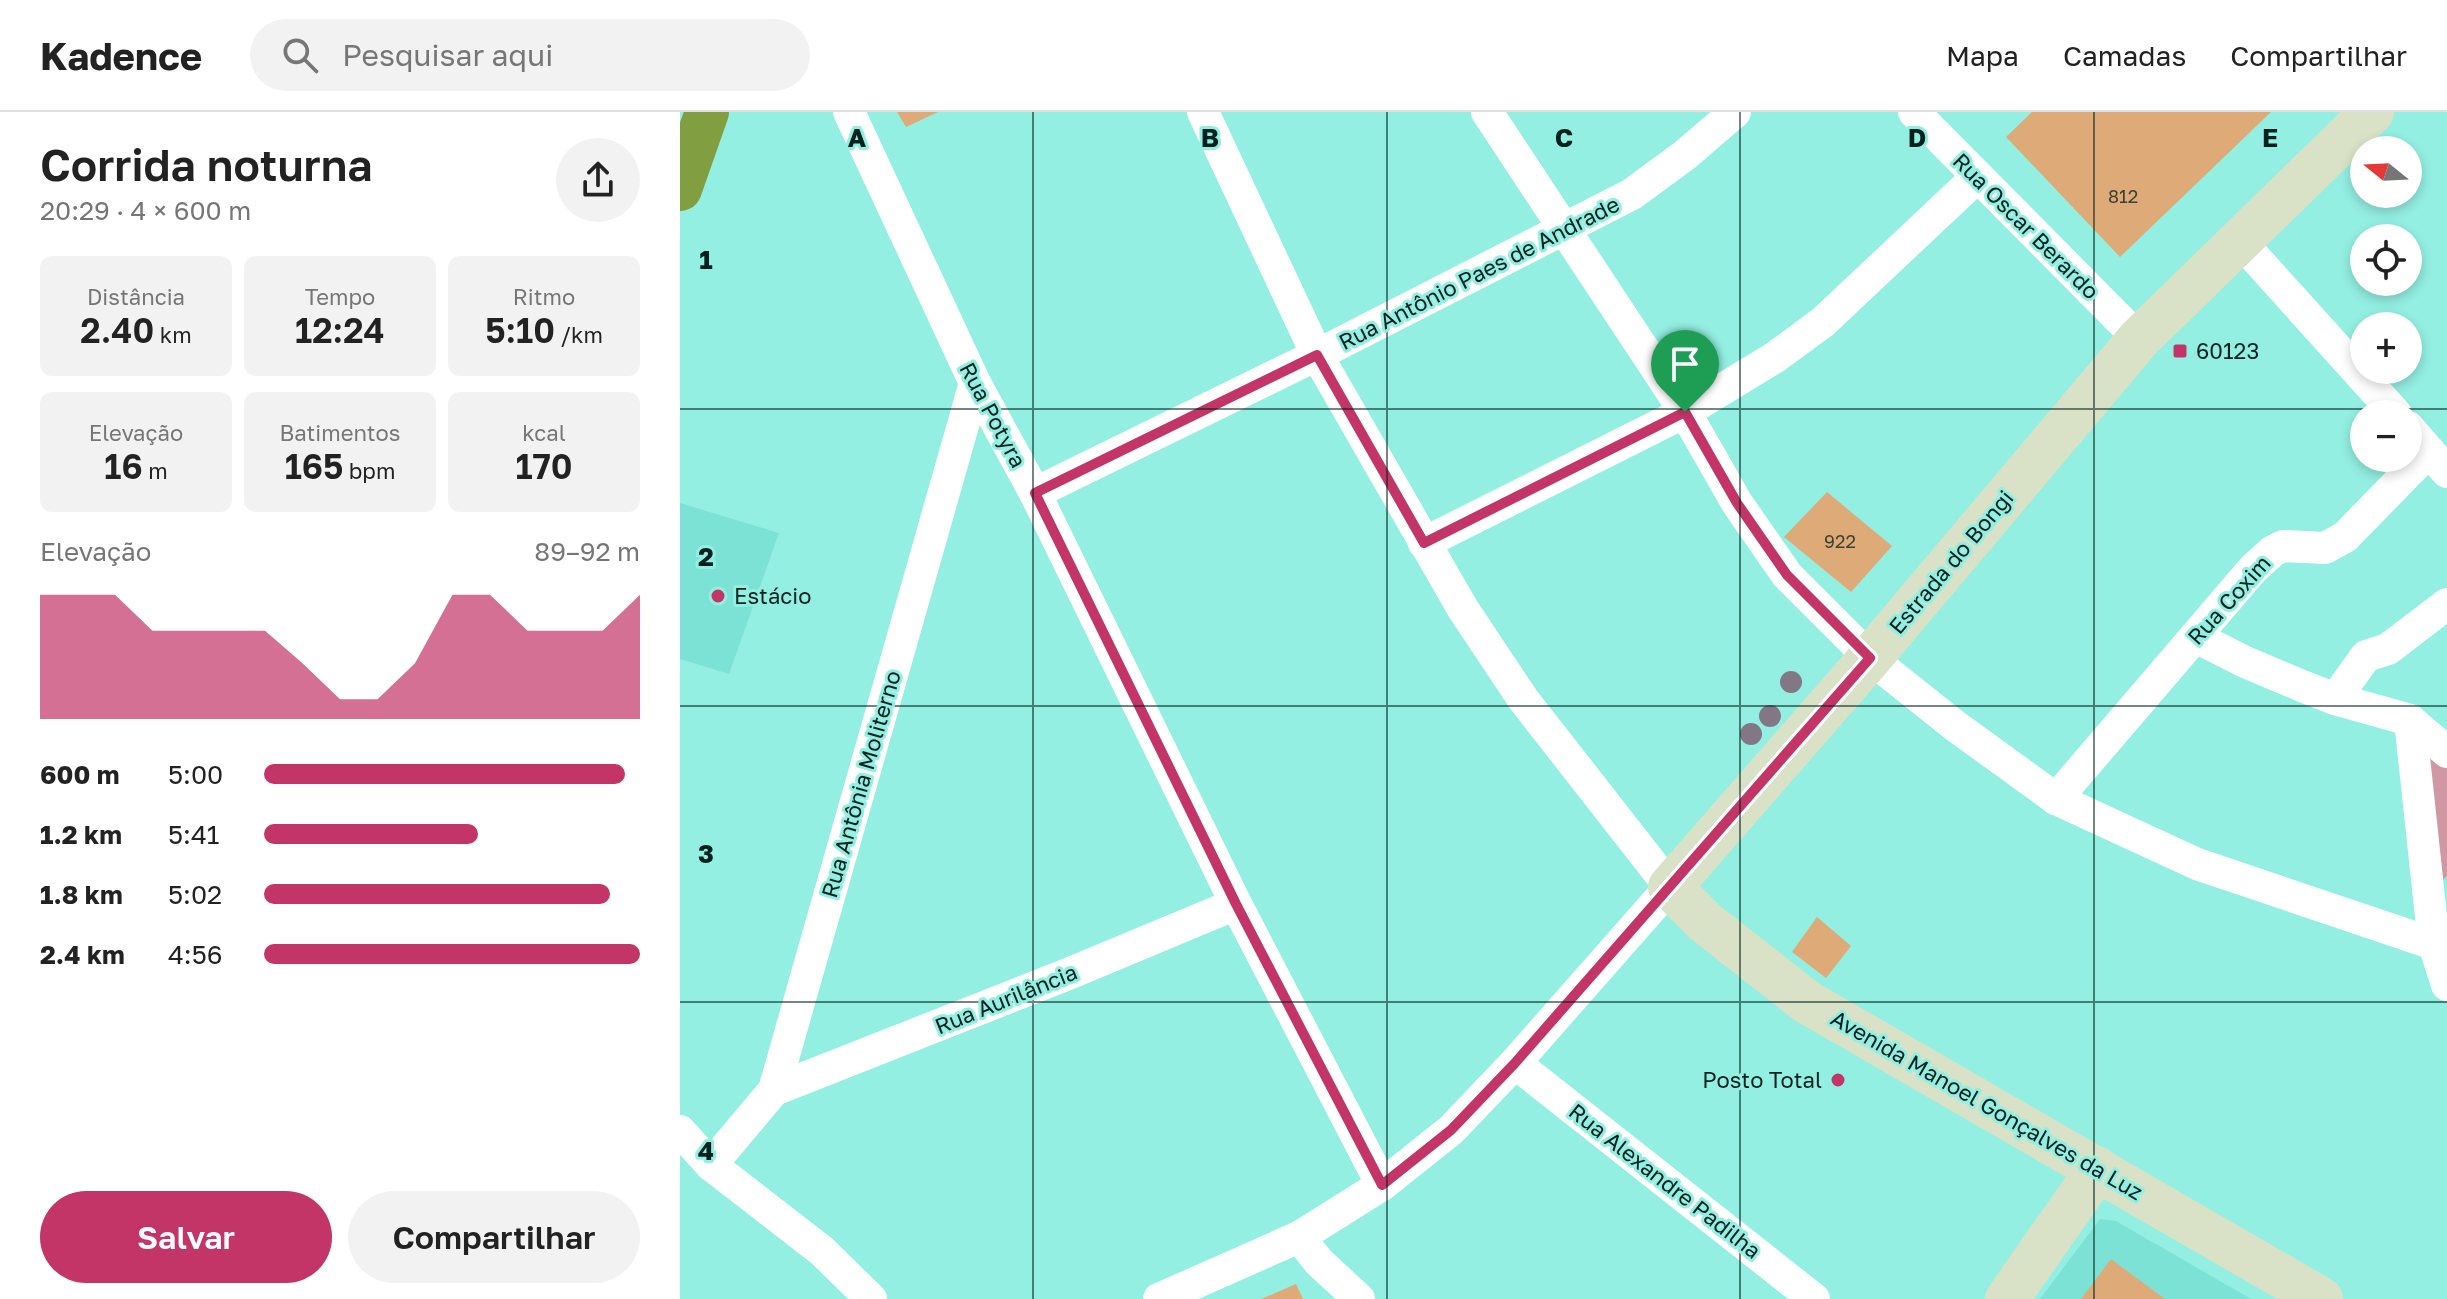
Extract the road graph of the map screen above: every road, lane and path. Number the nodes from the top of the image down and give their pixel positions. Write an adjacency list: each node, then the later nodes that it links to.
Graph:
1 (707, 112): 9 (highway)
2 (849, 112): 14 (street, Rua Potyra)
3 (1203, 112): 13 (street)
4 (1487, 112): 10 (street)
5 (1735, 112): 10 (street, Rua Antônio Paes de Andrade)
6 (1914, 112): 8 (street, Rua Oscar Berardo)
7 (2372, 112): 11 (main road, Estrada do Bongi)
8 (1977, 177): 12 (street, Rua Oscar Berardo); 16 (street)
9 (680, 189)
10 (1563, 230): 13 (street, Rua Antônio Paes de Andrade); 16 (street)
11 (2240, 241): 12 (main road, Estrada do Bongi); 15 (street)
12 (2139, 339): 22 (main road, Estrada do Bongi)
13 (1317, 355): 18 (street, Rua Antônio Paes de Andrade); 19 (street)
14 (975, 383): 18 (street, Rua Potyra); 32 (street, Rua Antônia Moliterno)
15 (2383, 400)
16 (1685, 412): 19 (street); 22 (street)
17 (2428, 450): 21 (street, Rua Coxim)
18 (1035, 493): 28 (street, Rua Potyra)
19 (1424, 543): 27 (street)
20 (2447, 604): 23 (street)
21 (2196, 637): 23 (street); 26 (street, Rua Coxim)
22 (1870, 658): 26 (street); 27 (main road, Estrada do Bongi)
23 (2335, 699): 24 (street)
24 (2410, 720): 25 (street); 29 (street)
25 (2447, 752)
26 (2056, 799): 29 (street)
27 (1670, 887): 31 (street, Estrada do Bongi); 35 (main road, Avenida Manoel Gonçalves da Luz)
28 (1236, 904): 32 (street, Rua Aurilância); 36 (street, Rua Potyra)
29 (2434, 944): 30 (street)
30 (2446, 978)
31 (1515, 1063): 36 (street, Estrada do Bongi); 41 (street, Rua Alexandre Padilha)
32 (774, 1090): 34 (street, Rua Antônia Moliterno)
33 (680, 1131): 34 (street)
34 (711, 1165): 38 (street)
35 (2098, 1169): 42 (main road); 43 (main road, Avenida Manoel Gonçalves da Luz)
36 (1382, 1185): 37 (street, Estrada do Bongi)
37 (1299, 1237): 39 (street, Estrada do Bongi); 40 (street)
38 (871, 1299)
39 (1159, 1299)
40 (1359, 1299)
41 (1814, 1299)
42 (2007, 1299)
43 (2321, 1299)

